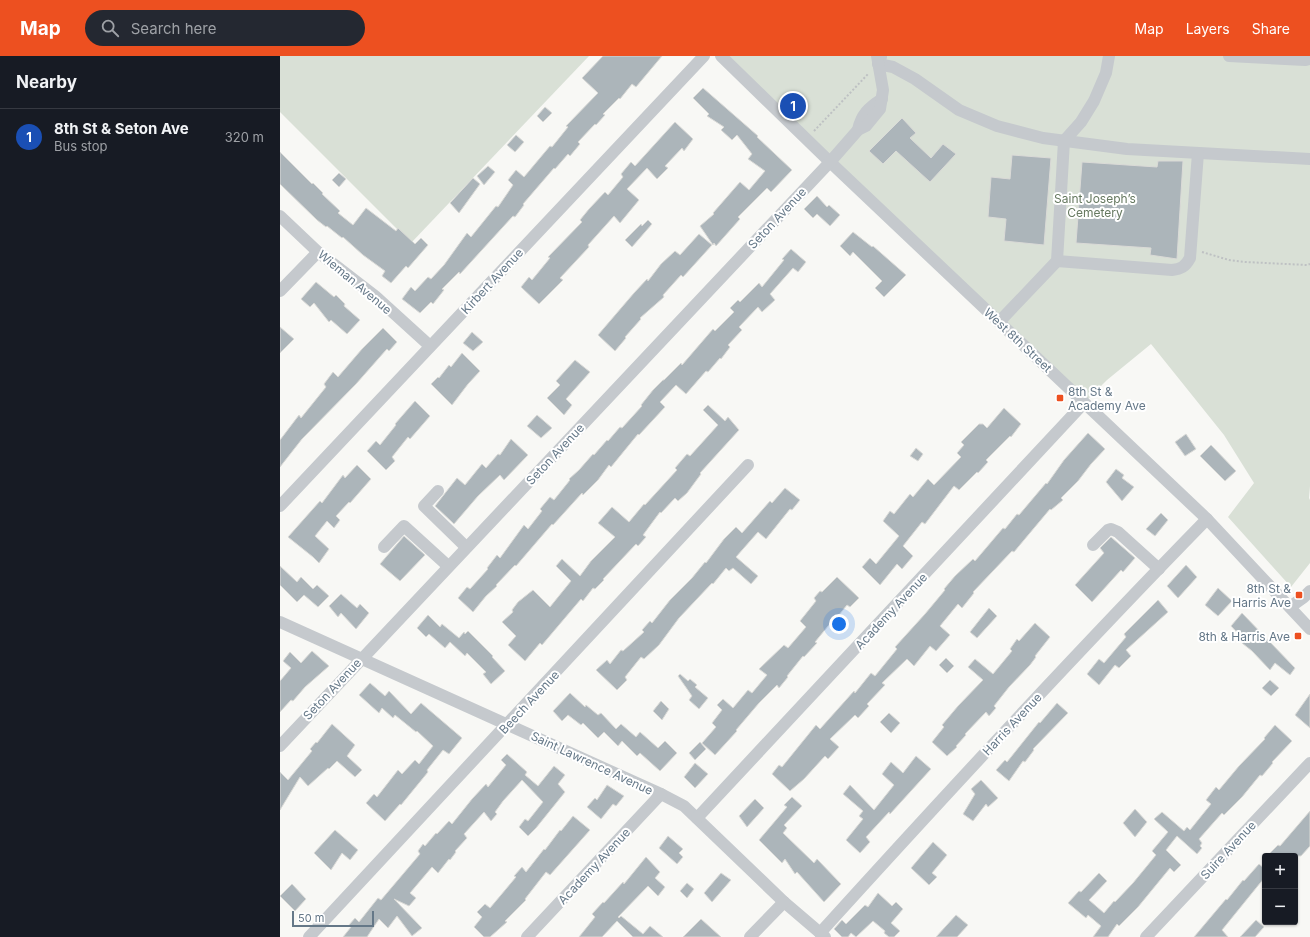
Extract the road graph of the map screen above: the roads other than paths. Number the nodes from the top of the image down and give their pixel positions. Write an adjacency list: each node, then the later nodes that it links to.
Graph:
1 (704, 56): 17 (street, Kirbert Avenue)
2 (720, 56): 11 (street, West 8th Street)
3 (1109, 56): 8 (street)
4 (1229, 56): 5 (street)
5 (1262, 57): 7 (street)
6 (879, 59): 8 (street); 11 (street, Seton Avenue)
7 (1310, 59)
8 (1064, 141): 9 (street); 14 (street)
9 (1198, 153): 10 (street); 14 (street)
10 (1310, 159)
11 (830, 162): 16 (street, West 8th Street); 25 (street, Seton Avenue)
12 (280, 216): 13 (street, Wieman Avenue)
13 (318, 252): 15 (street); 17 (street, Wieman Avenue)
14 (1057, 261): 16 (street)
15 (280, 291)
16 (999, 322): 18 (street, West 8th Street)
17 (430, 346): 21 (street, Kirbert Avenue)
18 (1084, 403): 22 (street, West 8th Street); 37 (street, Academy Avenue)
19 (748, 465): 33 (street, Beech Avenue)
20 (438, 491): 25 (street)
21 (280, 506)
22 (1207, 519): 27 (street, Harris Avenue); 29 (street, West 8th Street)
23 (1093, 545): 27 (street)
24 (384, 547): 26 (street)
25 (466, 547): 26 (street, Seton Avenue)
26 (448, 566): 32 (street, Seton Avenue)
27 (1159, 569): 39 (street, Harris Avenue)
28 (1310, 591): 29 (street)
29 (1290, 607): 31 (street, West 8th Street)
30 (280, 622): 32 (street, Saint Lawrence Avenue)
31 (1310, 629)
32 (361, 659): 33 (street, Saint Lawrence Avenue); 34 (street, Seton Avenue)
33 (508, 724): 36 (street, Saint Lawrence Avenue); 40 (street, Beech Avenue)
34 (280, 746)
35 (1310, 763): 43 (street, Suire Avenue)
36 (661, 794): 37 (street, Saint Lawrence Avenue); 41 (street, Academy Avenue)
37 (697, 818): 38 (street, Saint Lawrence Avenue)
38 (784, 902): 39 (street, Saint Lawrence Avenue); 42 (street)
39 (822, 935)
40 (309, 937)
41 (527, 937)
42 (750, 937)
43 (1146, 937)

